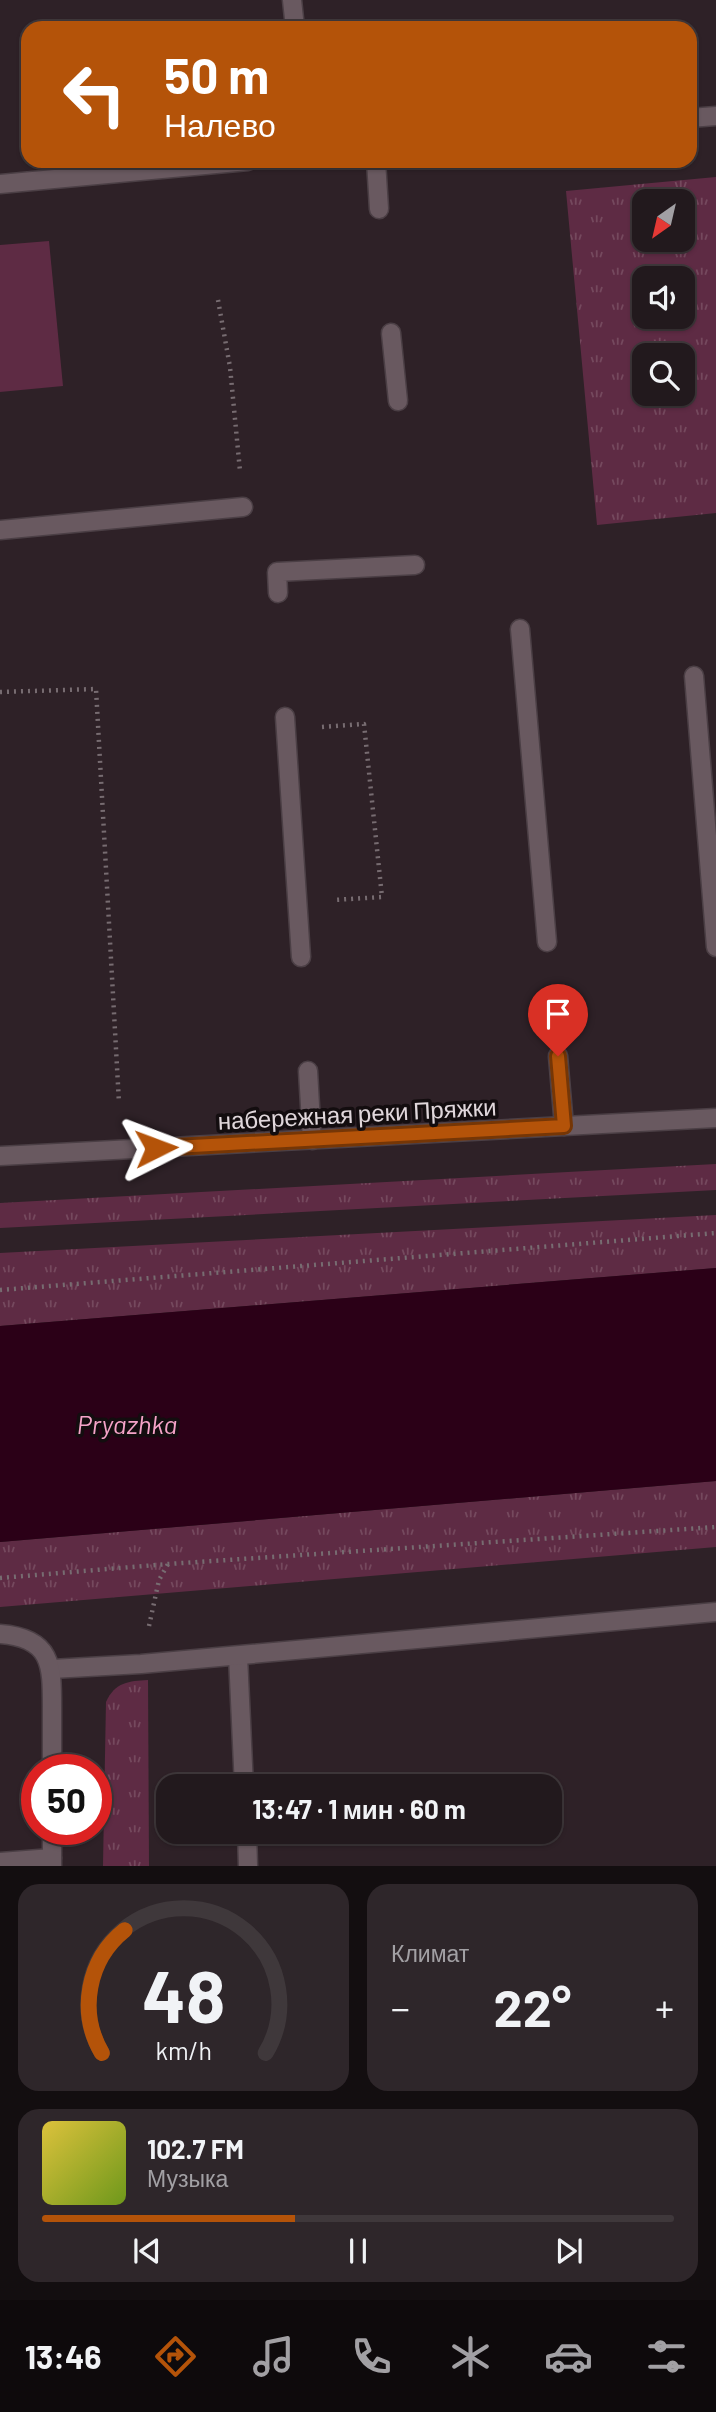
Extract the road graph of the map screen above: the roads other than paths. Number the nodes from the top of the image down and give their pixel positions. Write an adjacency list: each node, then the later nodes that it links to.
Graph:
1 (292, 0): 2 (main road)
2 (294, 21)
3 (716, 116): 4 (main road)
4 (697, 117)
5 (173, 168): 7 (main road)
6 (376, 168): 8 (main road)
7 (0, 184)
8 (379, 209)
9 (391, 333): 10 (main road)
10 (398, 401)
11 (243, 507): 12 (main road)
12 (0, 530)
13 (415, 565): 14 (main road)
14 (278, 593)
15 (520, 629): 18 (main road)
16 (694, 676): 19 (main road)
17 (285, 723): 20 (main road)
18 (547, 942)
19 (716, 947)
20 (301, 957)
21 (558, 1056): 24 (main road)
22 (308, 1071): 25 (main road)
23 (716, 1118): 24 (main road, набережная реки Пряжки)
24 (564, 1126): 25 (main road, набережная реки Пряжки)
25 (312, 1140): 26 (main road, набережная реки Пряжки)
26 (0, 1156)
27 (716, 1612): 29 (main road)
28 (0, 1634): 30 (main road)
29 (238, 1656): 30 (main road); 32 (main road)
30 (52, 1669): 31 (main road)
31 (52, 1754)
32 (243, 1774)
33 (247, 1844): 36 (main road)
34 (0, 1862): 35 (main road)
35 (52, 1862)
36 (248, 1866)

